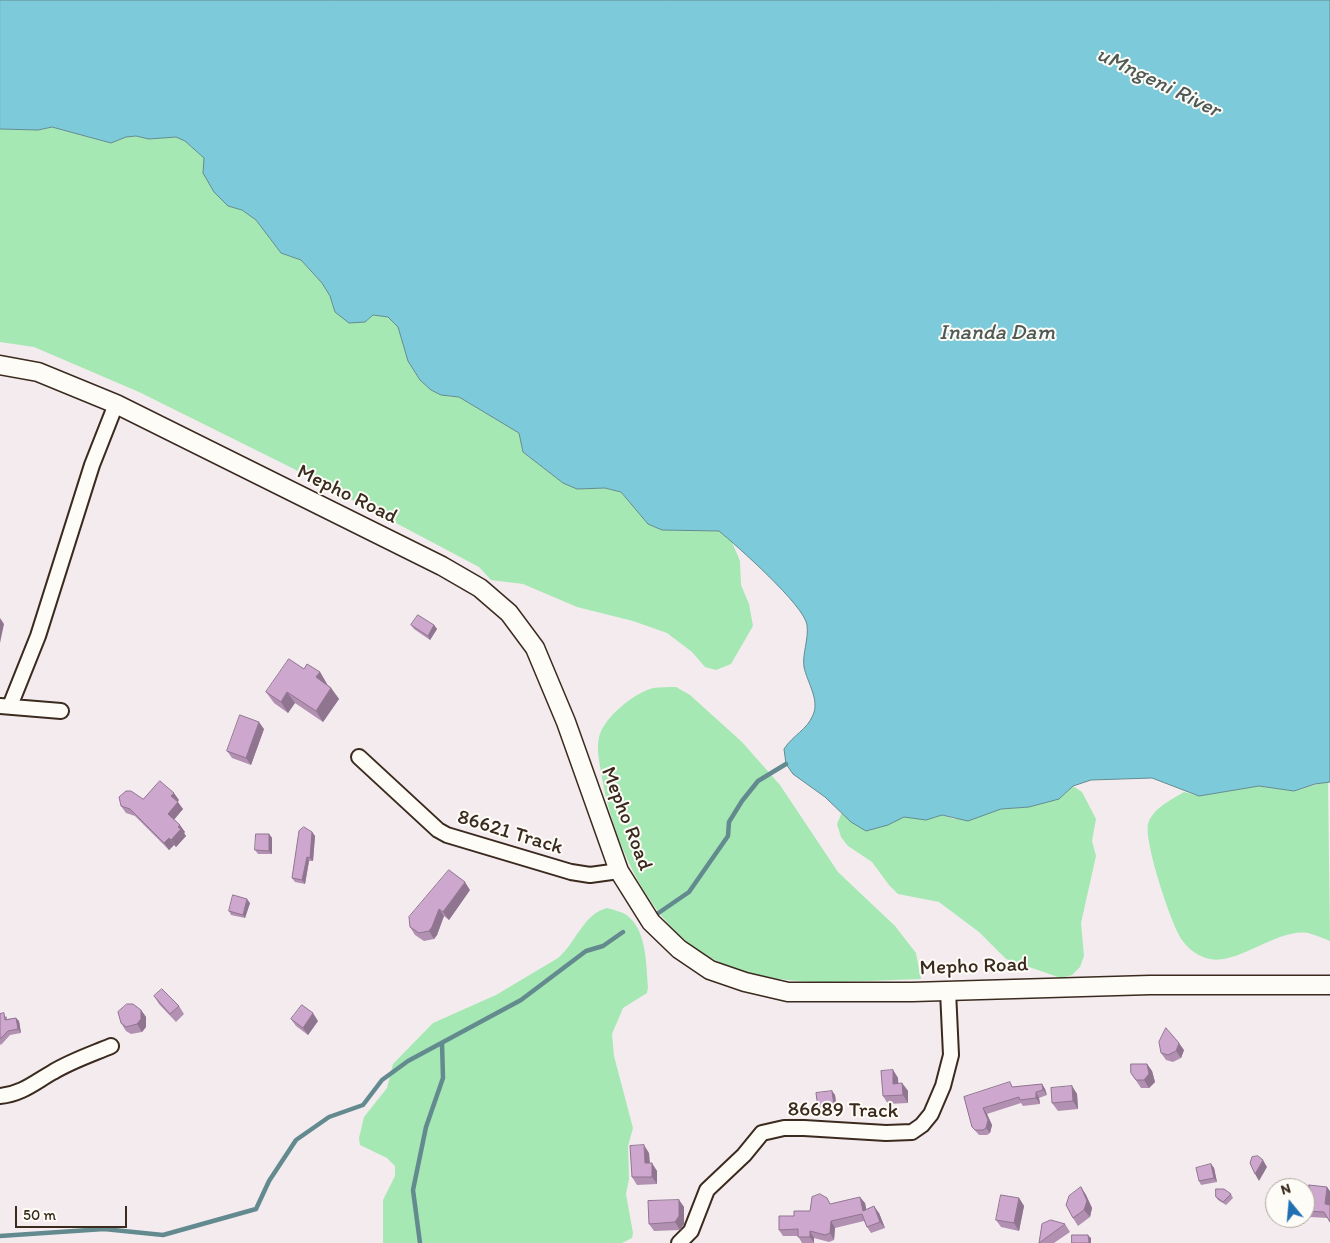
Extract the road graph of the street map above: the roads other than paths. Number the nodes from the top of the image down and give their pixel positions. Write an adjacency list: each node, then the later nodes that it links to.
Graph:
1 (0, 364): 2 (street, Mepho Road)
2 (116, 404): 3 (street); 6 (street, Mepho Road)
3 (5, 706): 4 (street)
4 (61, 711)
5 (359, 757): 6 (street, 86621 Track)
6 (619, 871): 8 (street, Mepho Road)
7 (1330, 986): 8 (street, Mepho Road)
8 (948, 990): 11 (street, 86689 Track)
9 (111, 1046): 10 (street)
10 (0, 1096)
11 (679, 1243)

